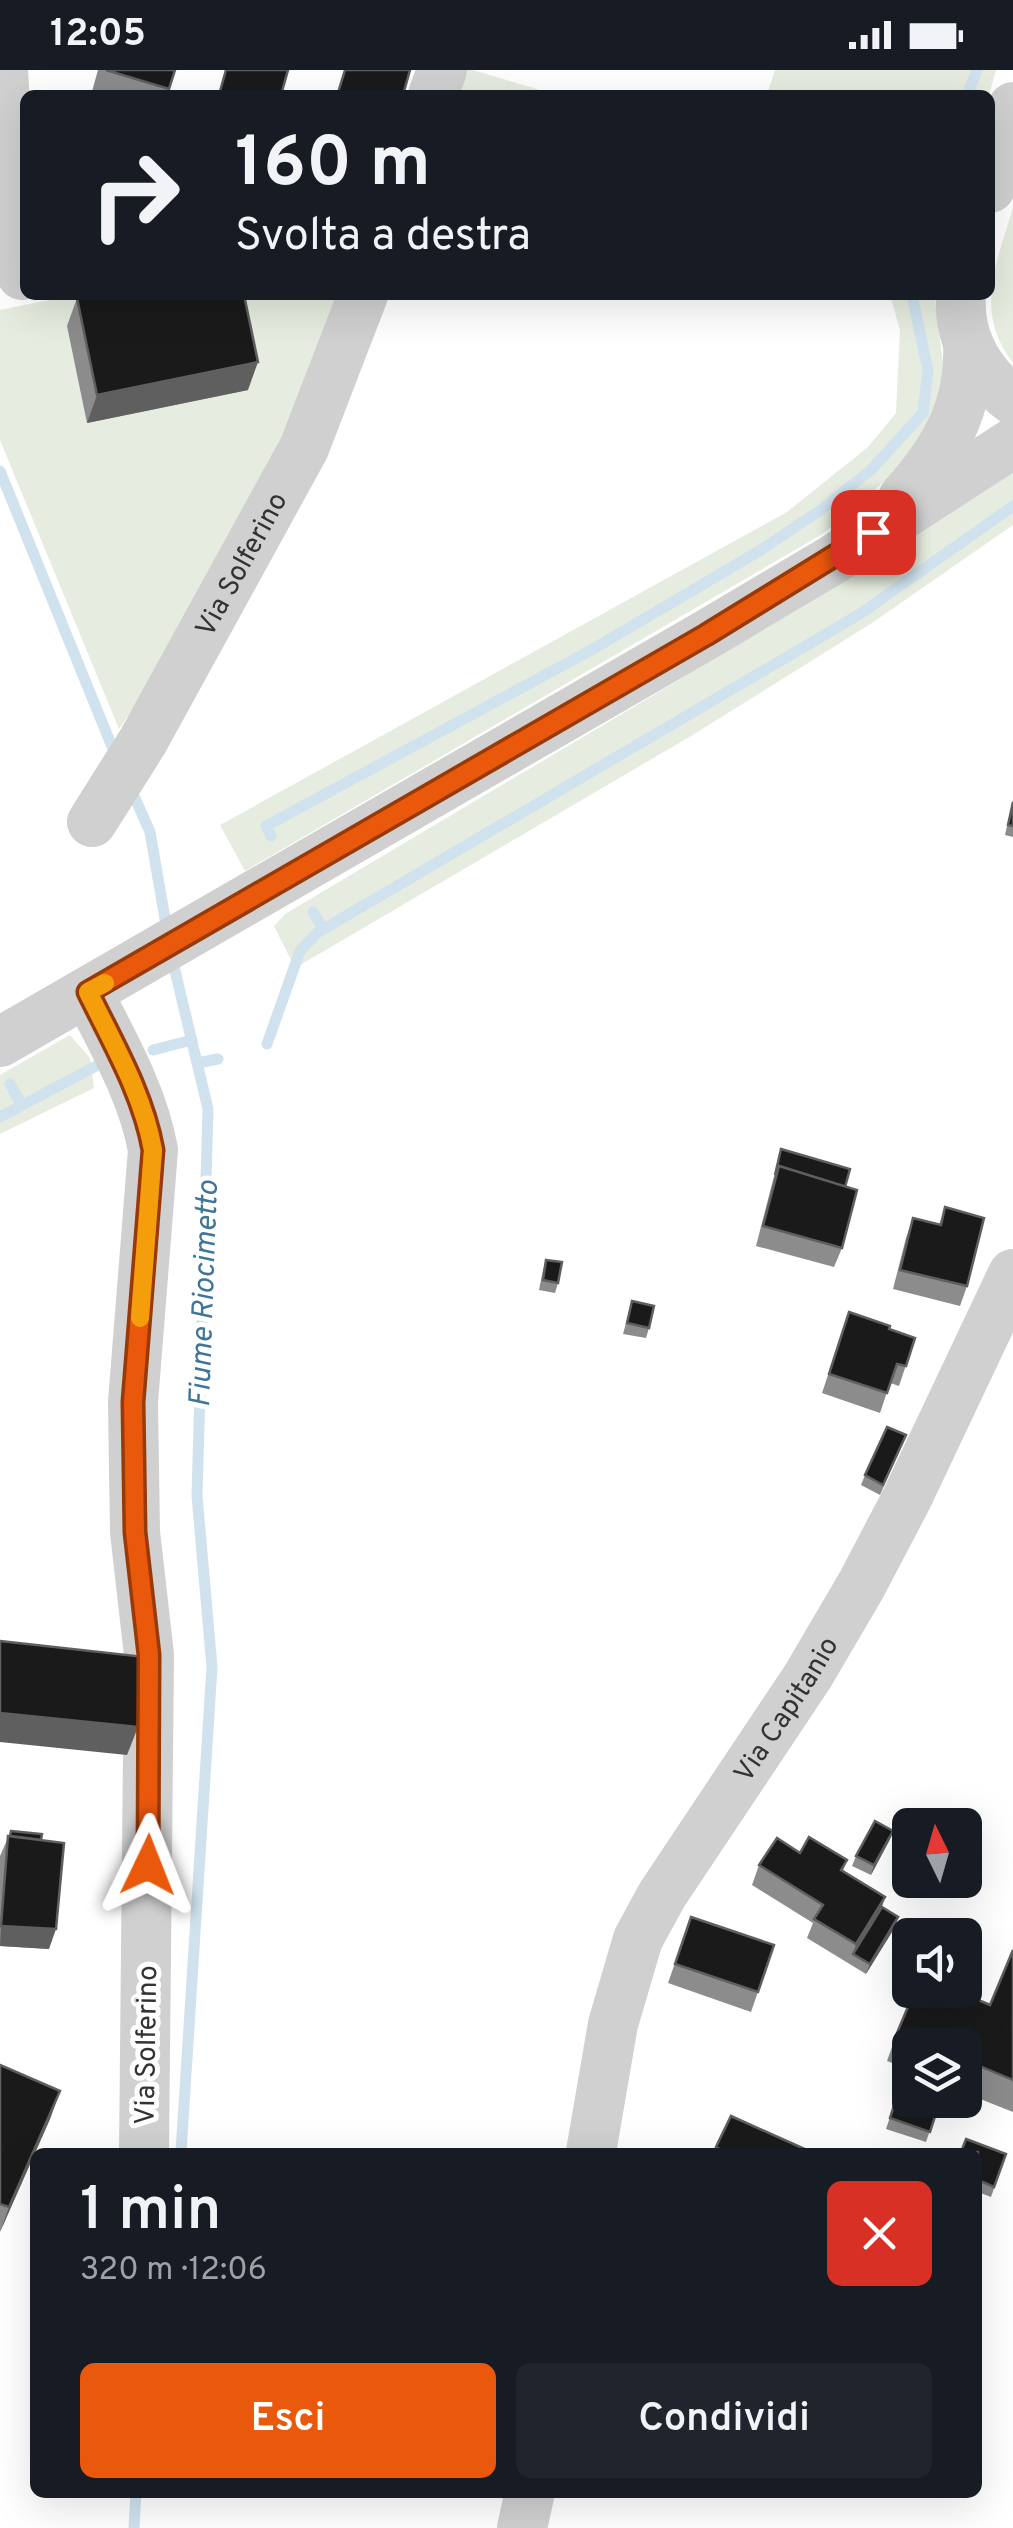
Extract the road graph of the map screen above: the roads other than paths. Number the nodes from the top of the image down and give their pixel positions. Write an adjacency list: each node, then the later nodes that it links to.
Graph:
1 (3, 70): 4 (street)
2 (1003, 127): 3 (street)
3 (995, 165)
4 (16, 276)
5 (362, 300): 10 (street, Via Solferino)
6 (964, 319): 7 (street); 9 (street)
7 (1013, 400)
8 (1013, 442): 9 (street)
9 (873, 532): 11 (street)
10 (92, 822)
11 (88, 992): 12 (street); 14 (street, Via Solferino)
12 (0, 1042)
13 (1013, 1274): 15 (street, Via Capitanio)
14 (144, 2148)
15 (592, 2148)
16 (529, 2498): 17 (street)
17 (522, 2528)

